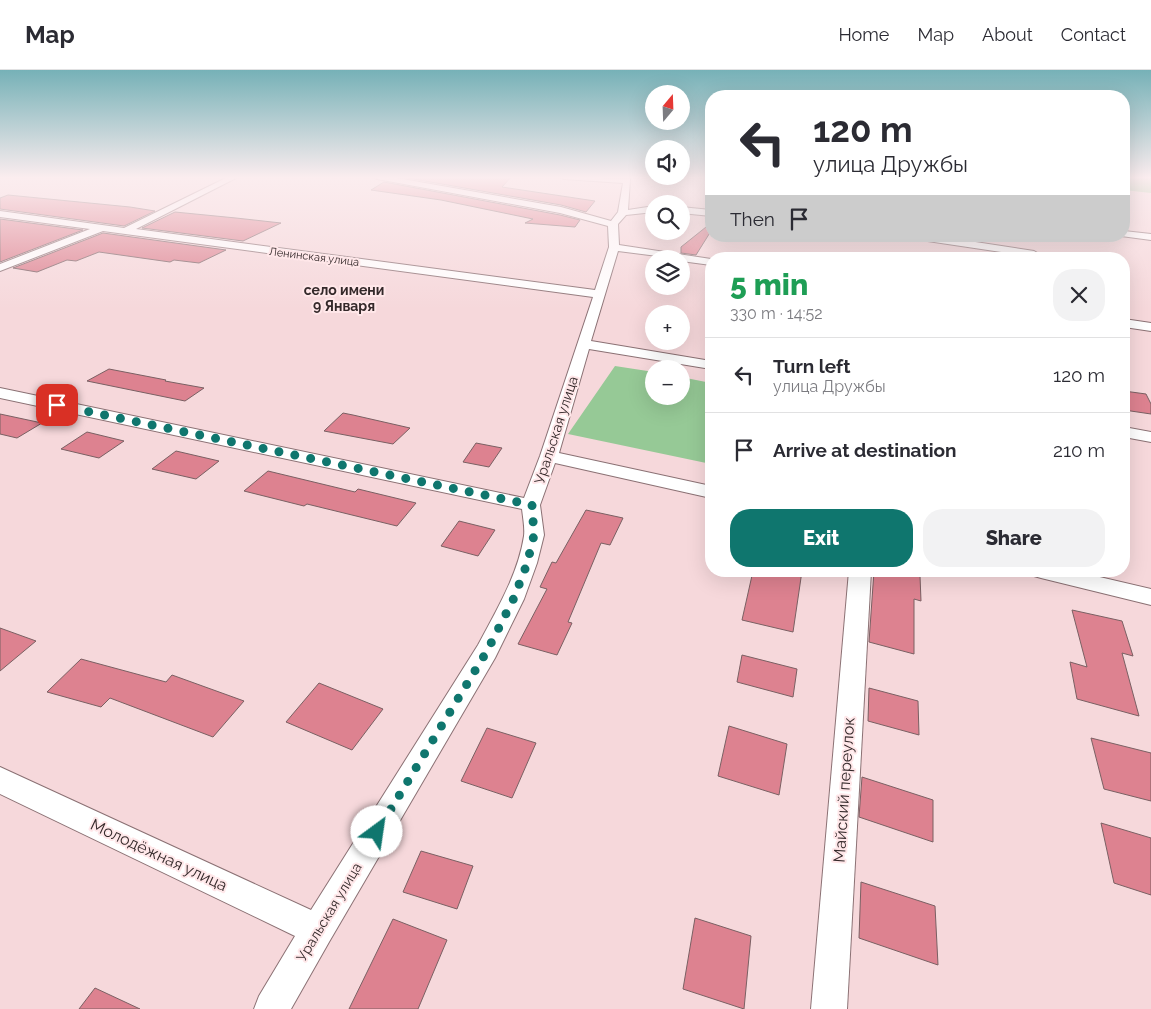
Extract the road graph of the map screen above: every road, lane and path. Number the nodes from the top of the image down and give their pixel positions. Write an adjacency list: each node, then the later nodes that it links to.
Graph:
1 (49, 221): 6 (street, Ленинская улица)
2 (146, 221): 7 (street)
3 (601, 221): 5 (street)
4 (616, 221): 5 (street)
5 (613, 224): 11 (street, Уральская улица)
6 (101, 228): 7 (street, Ленинская улица); 14 (street)
7 (125, 231): 15 (street, Ленинская улица)
8 (1130, 235): 9 (street)
9 (1151, 238)
10 (954, 242): 12 (street)
11 (614, 247): 13 (street); 15 (street, Уральская улица)
12 (1021, 252)
13 (705, 261)
14 (0, 268)
15 (599, 294): 18 (street, Уральская улица)
16 (1130, 324): 17 (street)
17 (1151, 328)
18 (584, 344): 19 (street); 23 (street, Уральская улица)
19 (705, 364)
20 (0, 393): 25 (street)
21 (1130, 433): 22 (street)
22 (1151, 437)
23 (549, 456): 24 (street); 25 (street, Уральская улица)
24 (705, 491)
25 (532, 505): 30 (street, Уральская улица)
26 (860, 577): 32 (street, Майский переулок)
27 (1064, 577): 28 (street)
28 (1150, 599)
29 (0, 780): 30 (street, Молодёжная улица)
30 (317, 930): 31 (street, Уральская улица)
31 (272, 1009)
32 (829, 1009)

